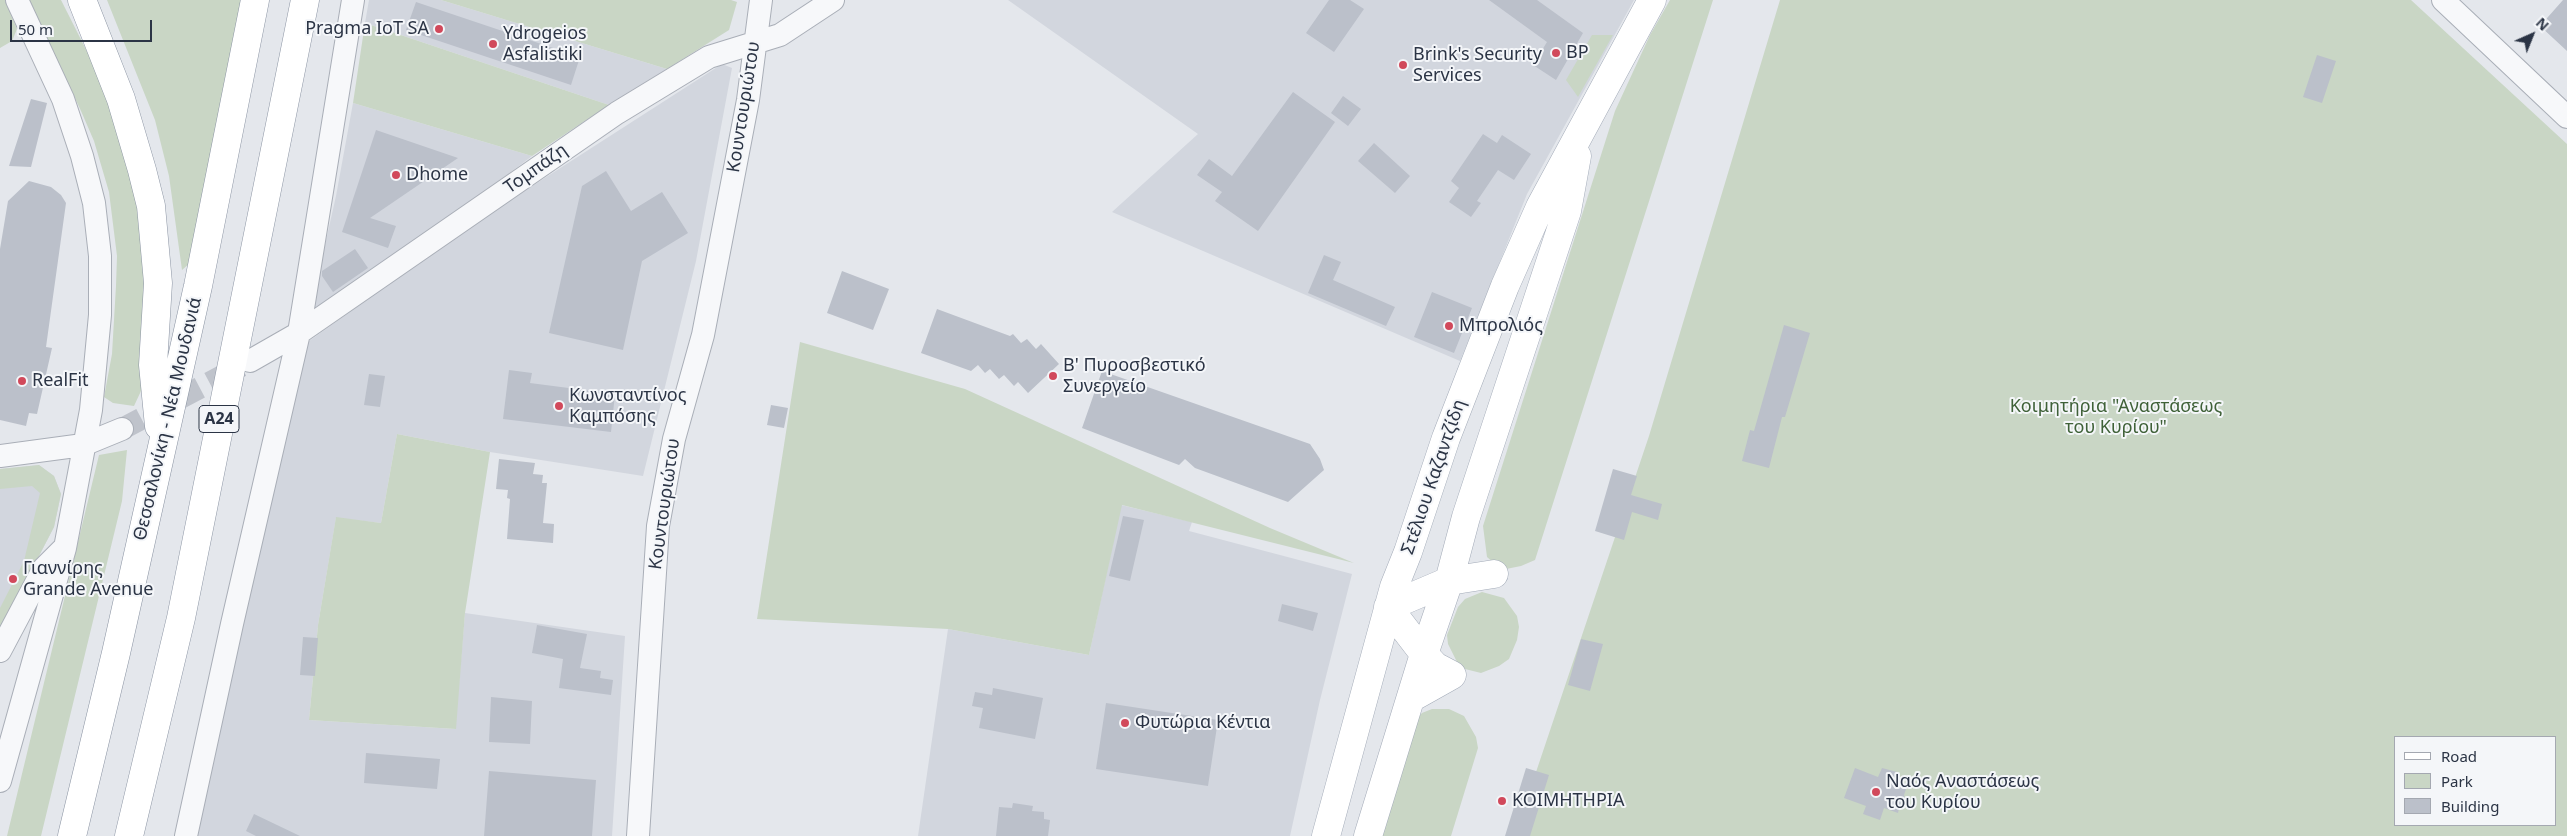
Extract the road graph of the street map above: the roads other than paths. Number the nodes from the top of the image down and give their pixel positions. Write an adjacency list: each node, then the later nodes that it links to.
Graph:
1 (17, 0): 16 (street)
2 (82, 0): 17 (main road)
3 (256, 0): 17 (main road, Θεσσαλονίκη - Νέα Μουδανιά)
4 (305, 0): 28 (main road, Α24)
5 (353, 0): 13 (street)
6 (761, 0): 10 (street, Κουντουριώτου)
7 (833, 0): 10 (street, Τομπάζη)
8 (1652, 0): 12 (main road, Στέλιου Καζαντζίδη)
9 (2443, 0): 11 (street)
10 (753, 44): 13 (street, Τομπάζη); 30 (street, Κουντουριώτου)
11 (2567, 117)
12 (1582, 133): 19 (main road, Στέλιου Καζαντζίδη); 22 (main road, Στέλιου Καζαντζίδη)
13 (299, 333): 14 (street, Τομπάζη); 29 (street)
14 (250, 361)
15 (122, 429): 16 (street)
16 (83, 445): 18 (street); 20 (street)
17 (162, 449): 27 (main road, Θεσσαλονίκη - Νέα Μουδανιά)
18 (0, 456)
19 (1466, 517): 21 (main road, Στέλιου Καζαντζίδη); 21 (main road)
20 (65, 548): 23 (street); 26 (street)
21 (1449, 581): 22 (main road); 24 (main road, Στέλιου Καζαντζίδη)
22 (1388, 607): 24 (main road); 31 (main road, Στέλιου Καζαντζίδη)
23 (0, 650)
24 (1424, 654): 25 (main road, Στέλιου Καζαντζίδη); 25 (main road)
25 (1411, 698): 32 (main road, Στέλιου Καζαντζίδη)
26 (0, 782)
27 (72, 836)
28 (129, 836)
29 (186, 836)
30 (638, 836)
31 (1326, 836)
32 (1368, 836)

